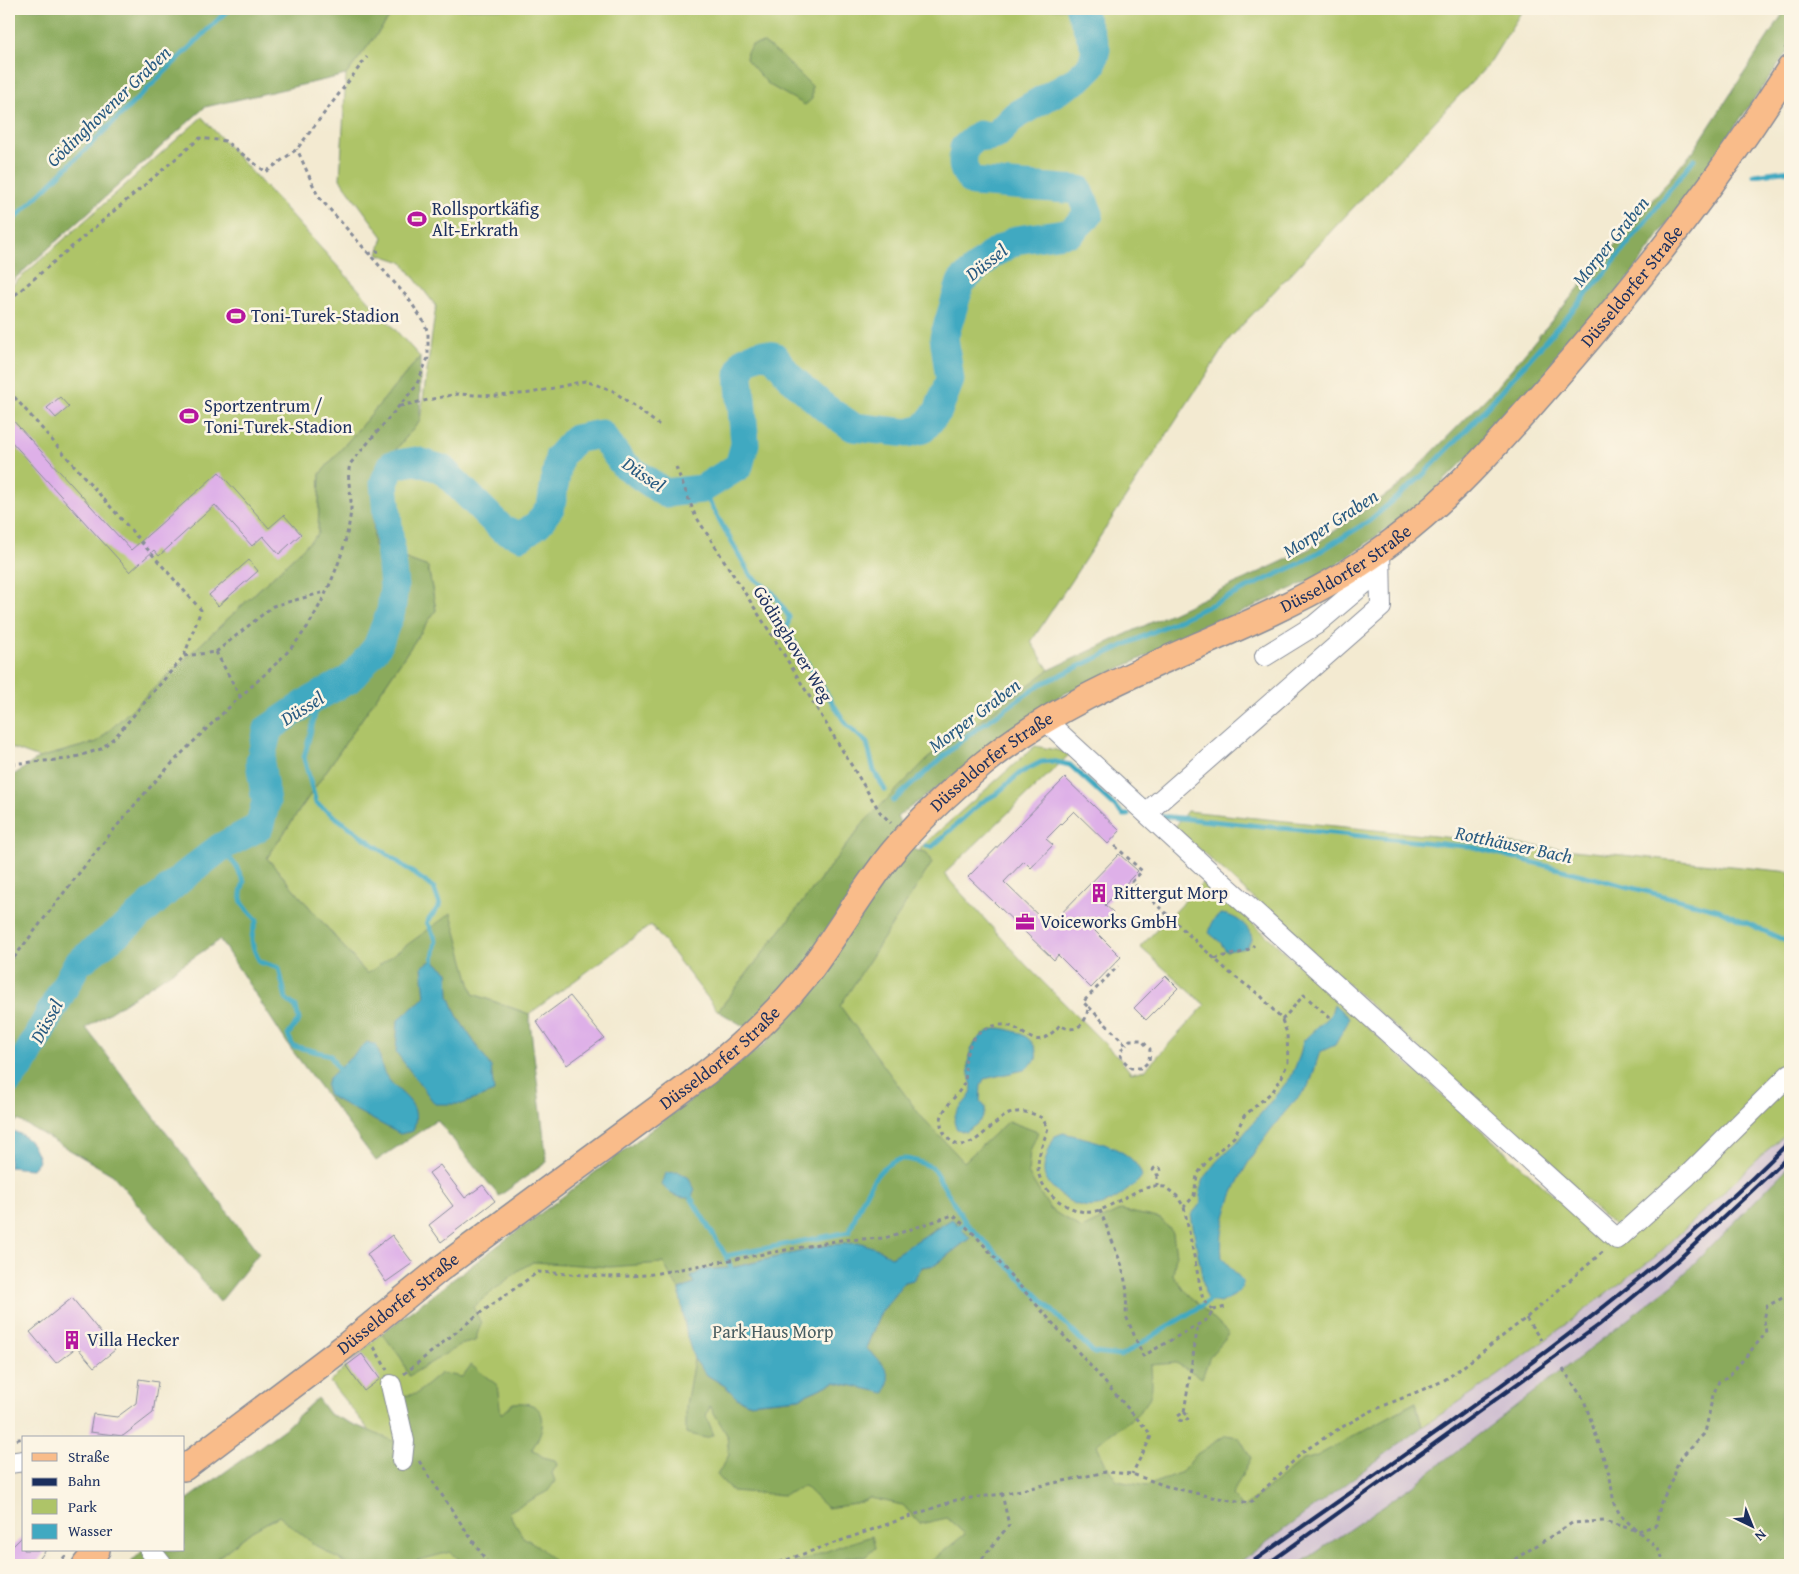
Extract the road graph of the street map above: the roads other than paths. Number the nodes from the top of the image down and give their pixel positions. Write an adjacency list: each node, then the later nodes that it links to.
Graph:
1 (1786, 61): 2 (main road, Düsseldorfer Straße)
2 (1380, 560): 3 (street); 4 (main road, Düsseldorfer Straße); 5 (street)
3 (1264, 656)
4 (1045, 720): 5 (street); 11 (main road, Düsseldorfer Straße)
5 (1146, 813): 6 (street)
6 (1790, 1074)
7 (389, 1376): 8 (street)
8 (403, 1451)
9 (22, 1461): 10 (street)
10 (9, 1463)
11 (185, 1467)
12 (95, 1552): 14 (main road)
13 (152, 1552): 15 (street)
14 (85, 1565)
15 (162, 1565)

